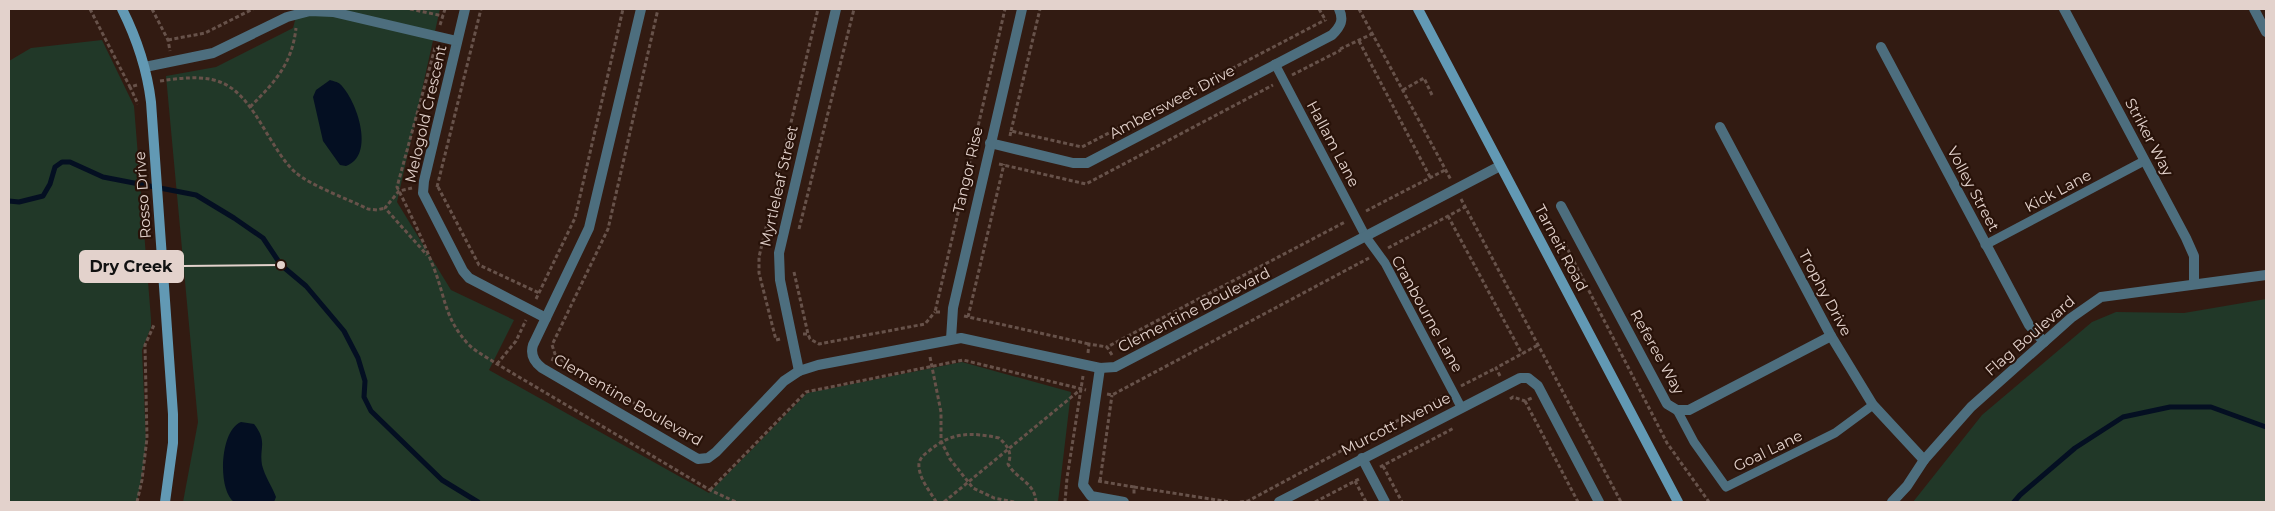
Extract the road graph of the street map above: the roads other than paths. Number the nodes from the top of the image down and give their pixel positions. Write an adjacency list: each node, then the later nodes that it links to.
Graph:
1 (122, 9): 14 (street, Rosso Drive)
2 (465, 9): 11 (street, Melogold Crescent)
3 (641, 9): 24 (street, Clementine Boulevard)
4 (836, 9): 29 (street, Myrtleleaf Street)
5 (1022, 9): 16 (street, Tangor Rise)
6 (1339, 9): 13 (street, Ambersweet Drive)
7 (1418, 9): 18 (street, Tarneit Road)
8 (2064, 9): 17 (street, Striker Way)
9 (2254, 9): 10 (street)
10 (2266, 32)
11 (458, 41): 14 (street); 24 (street, Melogold Crescent)
12 (1881, 47): 21 (street, Volley Street)
13 (1275, 64): 16 (street, Ambersweet Drive); 20 (lane, Hallam Lane)
14 (145, 67): 35 (street, Rosso Drive)
15 (1720, 127): 25 (street, Trophy Drive)
16 (990, 143): 26 (street, Tangor Rise)
17 (2144, 161): 21 (lane, Kick Lane); 23 (street, Striker Way)
18 (1500, 166): 20 (street, Clementine Boulevard); 40 (street, Tarneit Road)
19 (1561, 206): 32 (street, Referee Way)
20 (1366, 237): 28 (street, Clementine Boulevard); 31 (lane, Cranbourne Lane)
21 (1985, 245): 27 (street, Volley Street)
22 (2266, 275): 23 (street, Flag Boulevard)
23 (2194, 284): 27 (street, Flag Boulevard)
24 (546, 318): 29 (street, Clementine Boulevard)
25 (1831, 336): 30 (street, Trophy Drive); 32 (street, Referee Way)
26 (951, 339): 28 (street, Clementine Boulevard); 29 (street, Clementine Boulevard)
27 (2044, 342): 34 (street, Flag Boulevard)
28 (1100, 368): 36 (street)
29 (799, 371)
30 (1873, 405): 32 (lane, Goal Lane); 34 (street, Trophy Drive)
31 (1461, 407): 33 (street, Murcott Avenue); 39 (street, Murcott Avenue)
32 (1677, 410)
33 (1362, 458): 37 (street, Murcott Avenue); 38 (street)
34 (1924, 460): 41 (street, Flag Boulevard)
35 (165, 502)
36 (1124, 502)
37 (1279, 502)
38 (1385, 502)
39 (1599, 502)
40 (1678, 502)
41 (1892, 502)

